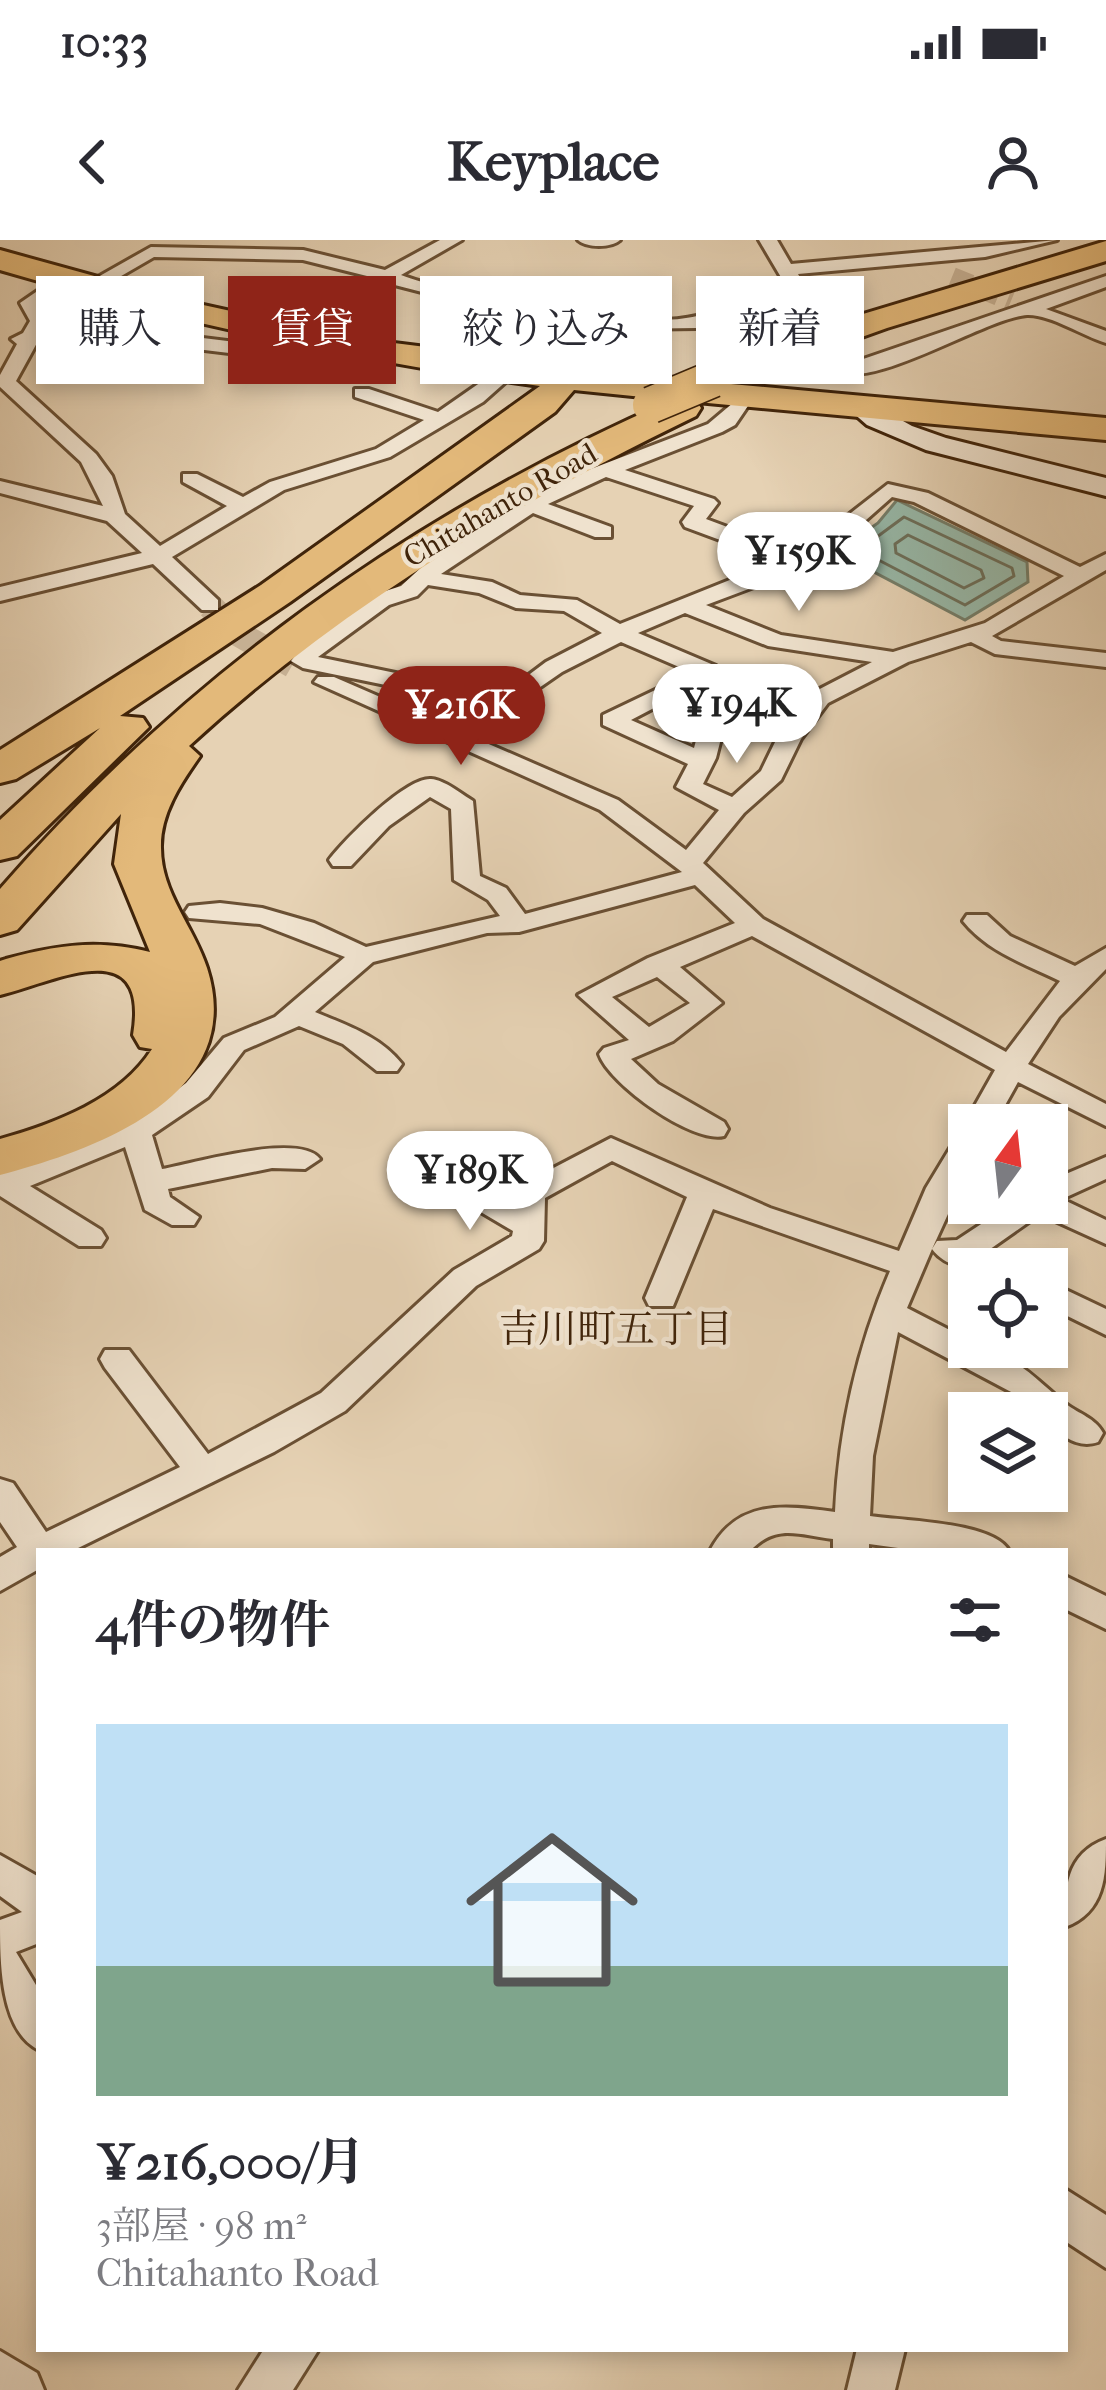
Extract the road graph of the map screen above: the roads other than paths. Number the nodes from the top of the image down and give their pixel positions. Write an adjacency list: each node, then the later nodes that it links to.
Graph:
1 (453, 240): 15 (street)
2 (587, 240): 3 (street)
3 (611, 240)
4 (768, 240): 16 (street)
5 (898, 240): 9 (street)
6 (1048, 240): 9 (street)
7 (1106, 251): 32 (highway, Chitahanto Road)
8 (0, 260): 13 (highway)
9 (911, 260): 12 (street); 17 (street)
10 (1106, 263): 32 (highway, Chitahanto Road)
11 (0, 271): 18 (highway)
12 (948, 275)
13 (56, 276)
14 (108, 276): 15 (street)
15 (382, 276)
16 (790, 276)
17 (804, 276)
18 (36, 281)
19 (1106, 281): 20 (street)
20 (1021, 306): 23 (street); 33 (street)
21 (36, 329): 22 (street)
22 (34, 335): 24 (street); 25 (street); 45 (street)
23 (1106, 337)
24 (0, 345)
25 (228, 347)
26 (491, 384): 34 (street)
27 (554, 384): 62 (highway)
28 (557, 384): 64 (highway)
29 (599, 384): 32 (highway)
30 (601, 384): 33 (highway)
31 (362, 392): 34 (street)
32 (706, 395): 33 (highway); 39 (street); 57 (highway, Chitahanto Road); 58 (highway, Chitahanto Road)
33 (864, 410): 35 (highway); 36 (highway); 42 (street)
34 (440, 419): 38 (street)
35 (1106, 429)
36 (1106, 440)
37 (291, 452): 38 (street)
38 (332, 469): 43 (street)
39 (603, 469): 44 (street); 48 (street)
40 (190, 478): 43 (street)
41 (0, 487): 45 (street)
42 (1106, 487)
43 (241, 505): 47 (street)
44 (533, 506): 46 (street); 51 (street)
45 (115, 516): 47 (street)
46 (603, 532)
47 (158, 556): 52 (street); 53 (street)
48 (795, 560): 50 (street); 54 (street)
49 (1106, 561): 50 (street)
50 (1081, 577): 56 (street)
51 (425, 578): 55 (street); 57 (street)
52 (0, 594)
53 (210, 605)
54 (687, 606): 55 (street); 59 (street)
55 (619, 633): 57 (street); 61 (street)
56 (975, 634): 59 (street); 60 (street)
57 (303, 645): 68 (street); 71 (highway, Chitahanto Road); 89 (highway)
58 (231, 656): 66 (highway); 69 (highway, Chitahanto Road)
59 (896, 659): 65 (street)
60 (1106, 660)
61 (708, 671)
62 (0, 736)
63 (702, 761): 65 (street)
64 (0, 769)
65 (736, 808): 68 (street)
66 (0, 846)
67 (342, 860): 73 (street)
68 (694, 870): 73 (street); 74 (street)
69 (0, 874)
70 (199, 912): 75 (street)
71 (0, 920)
72 (976, 921): 78 (street)
73 (519, 923): 75 (street)
74 (753, 926): 77 (street); 83 (street)
75 (363, 956): 80 (street)
76 (1106, 956): 78 (street)
77 (658, 964): 81 (street); 81 (street)
78 (1079, 979): 83 (street)
79 (0, 980): 89 (highway)
80 (296, 1015): 82 (street); 87 (street)
81 (651, 1036): 86 (street)
82 (387, 1064)
83 (1012, 1065): 84 (street); 85 (street)
84 (991, 1104)
85 (1106, 1116)
86 (713, 1130)
87 (136, 1131): 89 (street); 93 (street)
88 (305, 1159): 93 (street)
89 (1, 1167): 101 (street)
90 (1106, 1167): 94 (street)
91 (441, 1174): 99 (street)
92 (948, 1178): 104 (street)
93 (150, 1181): 97 (street)
94 (1068, 1184)
95 (709, 1197): 99 (street); 102 (street); 104 (street); 106 (street)
96 (1068, 1216): 100 (street)
97 (182, 1217)
98 (1006, 1224): 103 (street)
99 (529, 1226): 112 (street)
100 (1106, 1233)
101 (90, 1238)
102 (699, 1242)
103 (969, 1248)
104 (918, 1253): 105 (street); 108 (street)
105 (948, 1253)
106 (661, 1298)
107 (1068, 1301): 109 (street)
108 (890, 1313): 111 (street); 114 (street)
109 (1103, 1315)
110 (117, 1359): 112 (street)
111 (1086, 1433)
112 (203, 1472): 116 (street)
113 (0, 1492): 115 (street)
114 (853, 1539): 117 (street); 118 (street)
115 (37, 1548)
116 (45, 1548)
117 (731, 1548)
118 (987, 1548)
119 (36, 1553): 120 (street)
120 (0, 1576)
121 (1068, 1593): 122 (street)
122 (1106, 1614)
123 (1106, 1857): 126 (street)
124 (0, 1873): 125 (street)
125 (36, 1898)
126 (1068, 1904)
127 (36, 1925): 128 (street)
128 (0, 1939)
129 (0, 1963): 130 (street)
130 (36, 2025)
131 (1068, 2214): 132 (street)
132 (1106, 2245)
133 (293, 2352): 136 (street)
134 (0, 2375): 135 (street)
135 (20, 2390)
136 (262, 2390)

